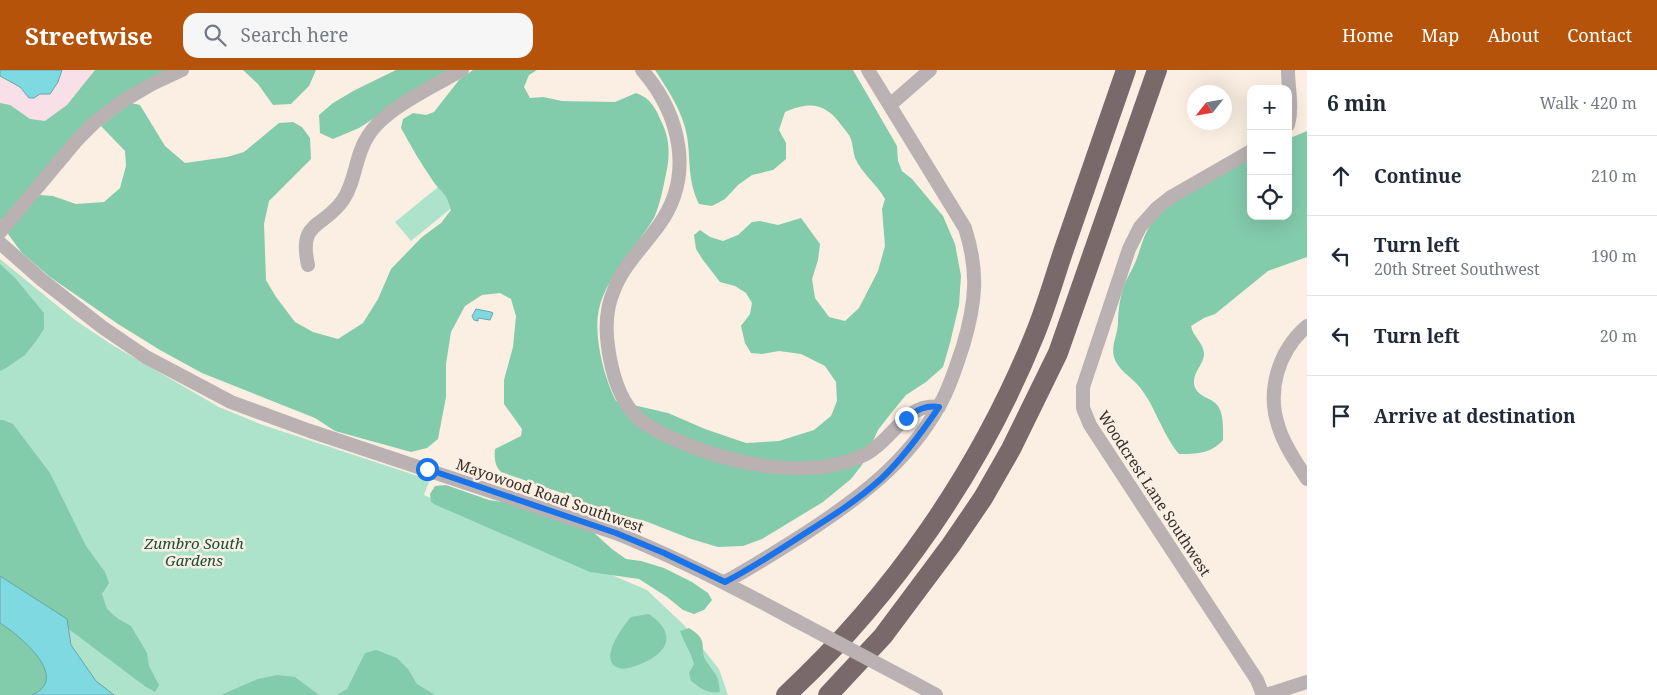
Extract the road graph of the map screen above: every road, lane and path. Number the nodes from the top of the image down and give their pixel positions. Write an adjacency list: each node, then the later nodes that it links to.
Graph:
1 (182, 70): 12 (street)
2 (462, 70): 14 (street)
3 (642, 70): 16 (street)
4 (868, 70): 10 (street)
5 (930, 70): 10 (street)
6 (1126, 70): 20 (highway)
7 (1157, 70): 21 (highway)
8 (1288, 70): 9 (street)
9 (1288, 85)
10 (890, 105): 16 (street)
11 (1247, 153): 23 (street, Woodcrest Lane Southwest)
12 (0, 232)
13 (0, 243): 18 (street, Mayowood Road Southwest)
14 (308, 265)
15 (1307, 326): 17 (street)
16 (939, 407): 18 (street)
17 (1307, 479)
18 (725, 582): 22 (street, Mayowood Road Southwest, bridge)
19 (1307, 682): 23 (street)
20 (786, 695)
21 (828, 695)
22 (936, 695)
23 (1264, 695)

